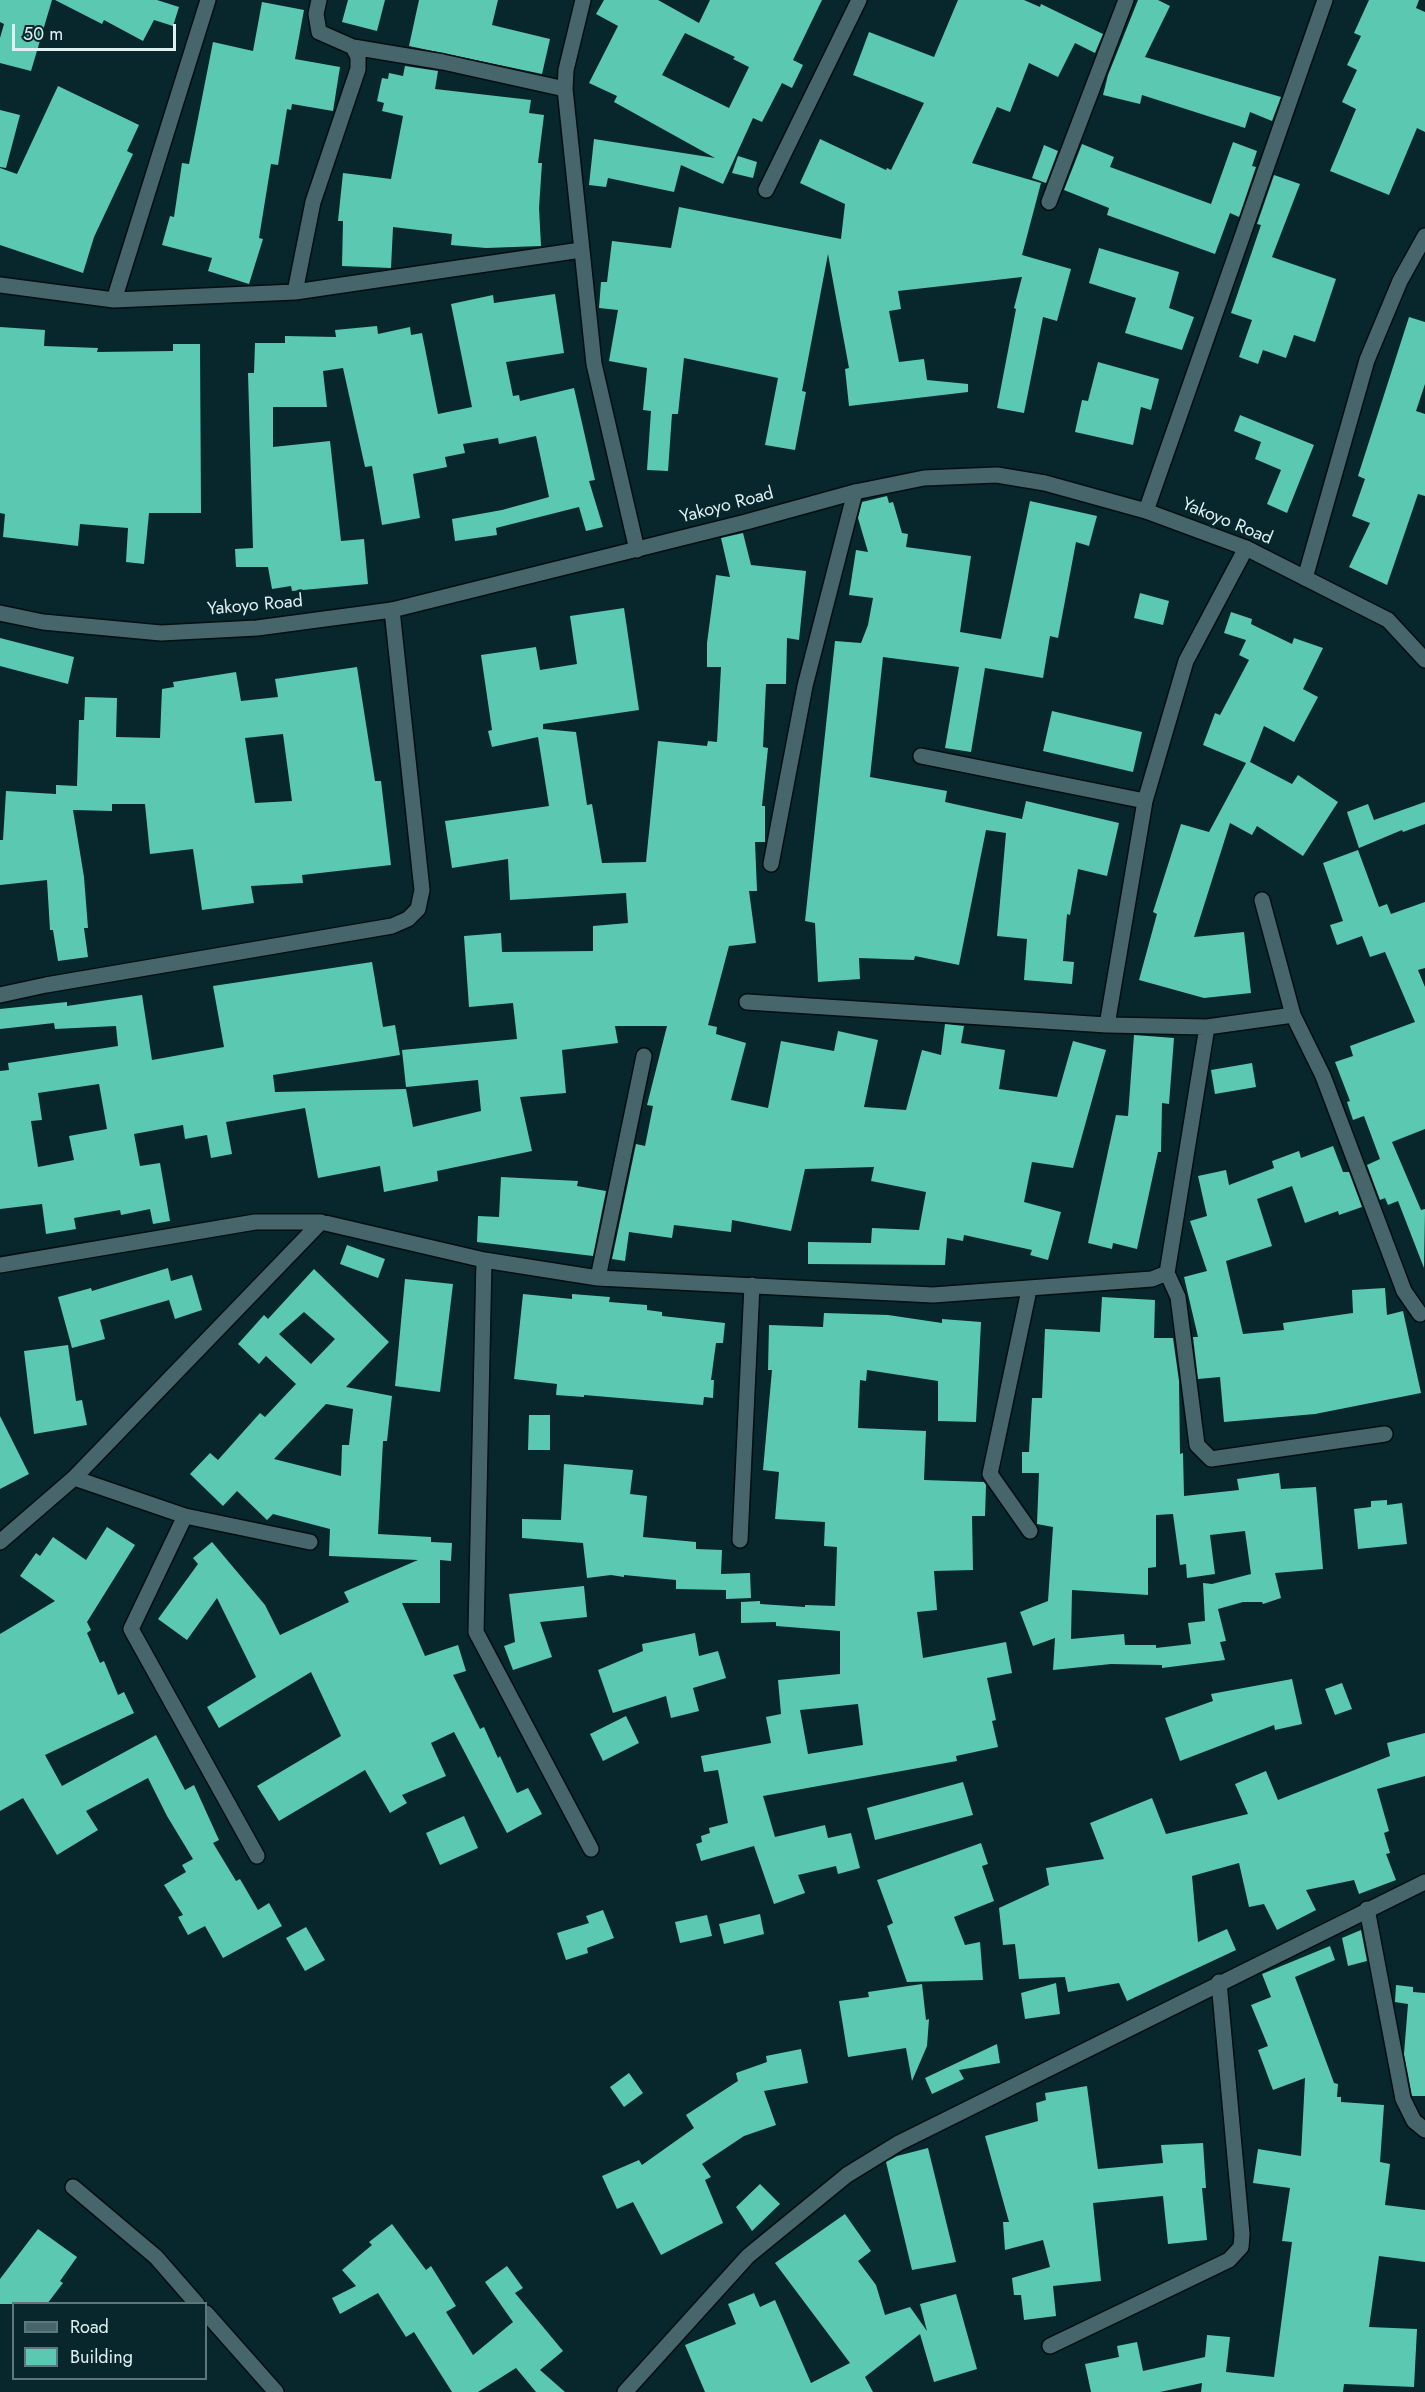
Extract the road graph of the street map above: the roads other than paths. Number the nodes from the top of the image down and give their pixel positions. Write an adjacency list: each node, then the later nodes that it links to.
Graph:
1 (208, 0): 15 (street)
2 (319, 0): 7 (street)
3 (583, 0): 8 (street)
4 (860, 0): 9 (street)
5 (1126, 0): 10 (street)
6 (1325, 0): 17 (street)
7 (353, 46): 8 (street); 14 (street)
8 (565, 88): 12 (street)
9 (766, 190)
10 (1049, 202)
11 (1425, 236): 20 (street)
12 (581, 250): 14 (street); 19 (street)
13 (0, 285): 15 (street)
14 (295, 292): 15 (street)
15 (114, 300)
16 (855, 492): 17 (street, Yakoyo Road); 19 (street, Yakoyo Road); 26 (street)
17 (1146, 511): 18 (street, Yakoyo Road)
18 (1246, 548): 20 (street, Yakoyo Road); 25 (street)
19 (637, 550): 21 (street, Yakoyo Road)
20 (1305, 578): 23 (street, Yakoyo Road)
21 (392, 610): 22 (street, Yakoyo Road); 28 (street)
22 (0, 613)
23 (1425, 660)
24 (921, 756): 25 (street)
25 (1145, 801): 31 (street)
26 (771, 864)
27 (1262, 900): 30 (street)
28 (0, 996)
29 (747, 1002): 31 (street)
30 (1293, 1015): 32 (street); 41 (street)
31 (1107, 1025): 32 (street)
32 (1207, 1027): 37 (street)
33 (644, 1056): 38 (street)
34 (321, 1221): 35 (street); 36 (street); 43 (street)
35 (484, 1260): 38 (street); 49 (street)
36 (0, 1265)
37 (1167, 1274): 40 (street); 42 (street)
38 (598, 1278): 39 (street)
39 (752, 1285): 40 (street); 46 (street)
40 (1029, 1290): 45 (street)
41 (1420, 1314)
42 (1385, 1434)
43 (74, 1478): 44 (street); 47 (street)
44 (184, 1516): 48 (street); 50 (street)
45 (1030, 1530)
46 (740, 1540)
47 (0, 1542)
48 (310, 1542)
49 (591, 1849)
50 (257, 1856)
51 (1425, 1882): 52 (street)
52 (1367, 1909): 53 (street); 54 (street)
53 (1220, 1982): 58 (street); 60 (street)
54 (1425, 2130)
55 (73, 2187): 56 (street)
56 (195, 2302)
57 (207, 2314): 59 (street)
58 (1050, 2346)
59 (276, 2392)
60 (625, 2392)

